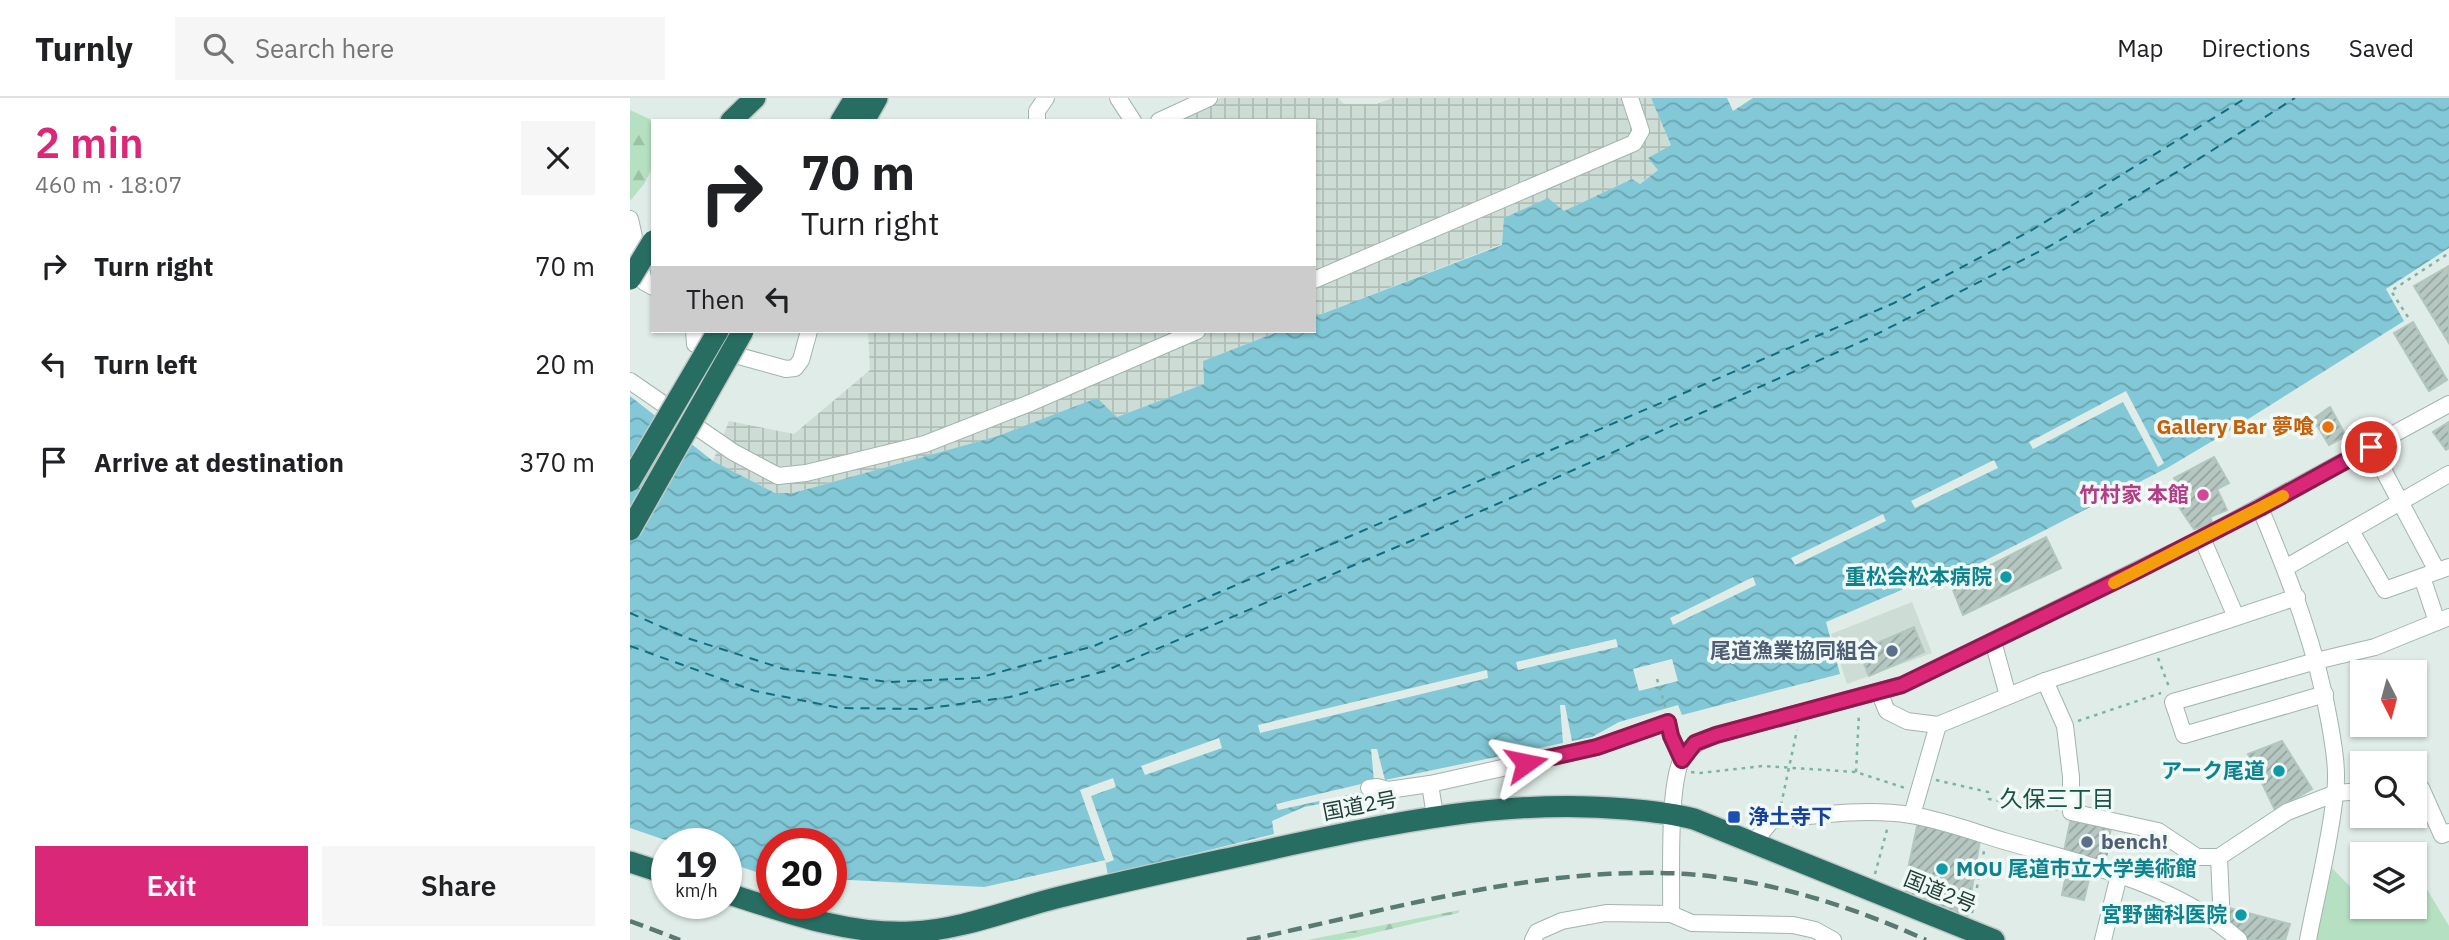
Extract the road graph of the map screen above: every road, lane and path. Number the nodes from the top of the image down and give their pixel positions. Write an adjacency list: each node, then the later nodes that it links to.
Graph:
1 (755, 98): 8 (highway)
2 (855, 98): 9 (highway)
3 (877, 98): 10 (highway)
4 (1046, 98): 11 (street)
5 (1118, 98): 12 (street)
6 (1209, 98): 13 (street)
7 (1630, 98): 18 (street)
8 (733, 119)
9 (842, 119)
10 (865, 119)
11 (1037, 119)
12 (1132, 119)
13 (1163, 119)
14 (630, 219): 19 (street)
15 (651, 244): 17 (highway, bridge)
16 (2449, 253): 20 (path)
17 (630, 279)
18 (1316, 279)
19 (651, 286)
20 (2408, 317)
21 (694, 333): 24 (street)
22 (717, 333): 30 (highway, bridge)
23 (742, 333): 33 (highway, bridge)
24 (808, 333)
25 (1193, 333): 26 (street)
26 (630, 381)
27 (2449, 404): 28 (street)
28 (2371, 447): 31 (street); 32 (street)
29 (2449, 474): 31 (street)
30 (630, 481)
31 (2400, 503): 34 (street); 37 (street)
32 (2260, 508): 35 (street); 36 (street)
33 (630, 530)
34 (2351, 530): 36 (street); 37 (street)
35 (2203, 538): 39 (street); 41 (street)
36 (2285, 568): 38 (street)
37 (2436, 572): 40 (street)
38 (2297, 597): 39 (street); 43 (street)
39 (2236, 617): 42 (street)
40 (2445, 622): 43 (street)
41 (1993, 641): 46 (street); 49 (street)
42 (2153, 645): 45 (street); 53 (path)
43 (2316, 661): 47 (street); 47 (street)
44 (1657, 678): 50 (path)
45 (2045, 681): 49 (street); 53 (street)
46 (1880, 692): 48 (street); 52 (street)
47 (2325, 694): 61 (street)
48 (1860, 696): 51 (street); 56 (path)
49 (2008, 696): 52 (street)
50 (1667, 713)
51 (1800, 713): 54 (street); 55 (path)
52 (1938, 724): 58 (street)
53 (2064, 726): 63 (street)
54 (1680, 765): 55 (path); 57 (street); 64 (street)
55 (1790, 768): 56 (path); 68 (path)
56 (1856, 772): 58 (path)
57 (1430, 784): 59 (street); 67 (street)
58 (1921, 785): 63 (path); 66 (street)
59 (1369, 788)
60 (2350, 792): 61 (street)
61 (2336, 793): 73 (street); 90 (street)
62 (2427, 801): 70 (street)
63 (2071, 812): 69 (street)
64 (1672, 813): 67 (highway, 国道2号); 72 (highway, 国道2号); 80 (street)
65 (1891, 814): 66 (street); 68 (street); 78 (path)
66 (1912, 815): 71 (street)
67 (1435, 816): 85 (highway, 国道2号)
68 (1778, 819): 72 (street)
69 (2115, 821): 73 (street); 76 (path)
70 (2449, 832)
71 (1986, 836): 76 (street); 81 (path)
72 (1753, 843): 78 (highway, 国道2号)
73 (2219, 856): 82 (street)
74 (630, 862): 75 (highway)
75 (651, 869)
76 (2103, 869): 77 (street)
77 (2119, 875): 82 (street); 89 (street)
78 (1870, 891): 81 (highway, 国道2号)
79 (742, 898): 83 (highway, 国道2号)
80 (1671, 914): 84 (street); 86 (street)
81 (1969, 930): 88 (highway, 国道2号)
82 (2229, 934)
83 (872, 935): 85 (highway, 国道2号)
84 (1817, 935): 87 (street)
85 (912, 936)
86 (1533, 940)
87 (1833, 940)
88 (1994, 940)
89 (2103, 940)
90 (2308, 940)

